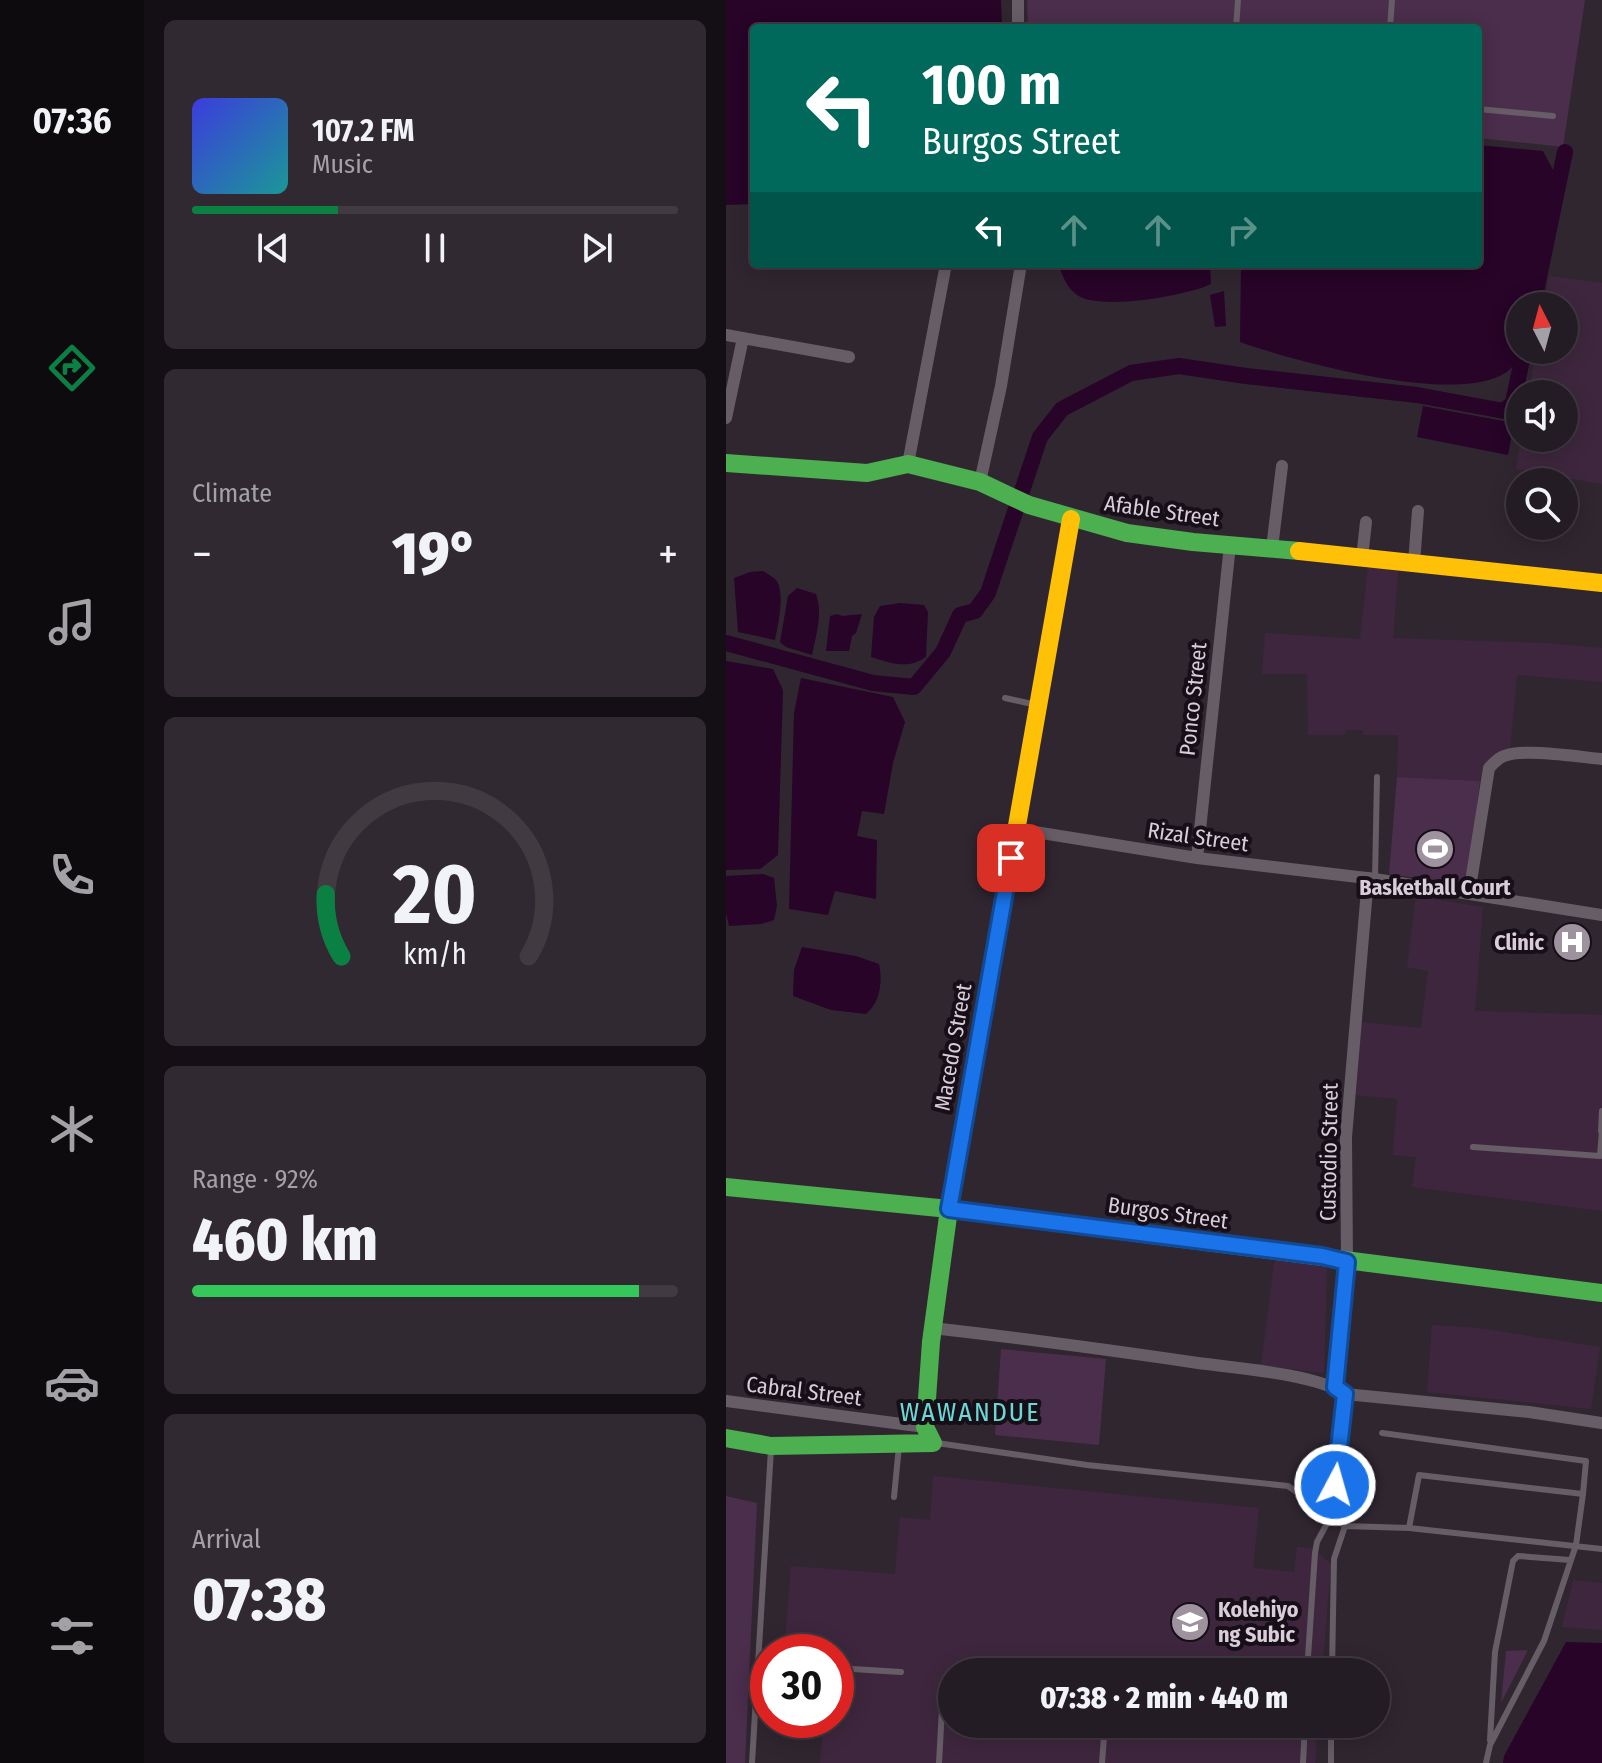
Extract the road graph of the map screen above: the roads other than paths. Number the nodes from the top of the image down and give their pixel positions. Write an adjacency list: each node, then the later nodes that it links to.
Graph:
1 (1018, 0): 4 (street)
2 (1238, 0): 5 (lane)
3 (1392, 0): 6 (lane)
4 (1018, 24)
5 (1236, 24)
6 (1390, 24)
7 (1482, 109): 8 (lane)
8 (1553, 116)
9 (945, 268): 16 (street)
10 (1020, 268): 18 (street)
11 (726, 335): 12 (street)
12 (743, 338): 13 (street); 14 (street)
13 (849, 357)
14 (726, 418)
15 (726, 463): 16 (street, Afable Street)
16 (908, 464): 18 (street, Afable Street)
17 (1282, 466): 23 (street)
18 (980, 482): 20 (street, Afable Street)
19 (1418, 511): 25 (street)
20 (1071, 519): 22 (street, Afable Street); 28 (street, Macedo Street)
21 (1366, 522): 24 (street)
22 (1230, 545): 23 (street, Afable Street); 32 (street, Ponco Street)
23 (1272, 548): 24 (street, Afable Street)
24 (1362, 558): 25 (street, Afable Street)
25 (1414, 563): 26 (street, Afable Street)
26 (1602, 583)
27 (1005, 698): 28 (lane)
28 (1037, 705): 31 (street, Macedo Street)
29 (1602, 759): 34 (street)
30 (1377, 777): 33 (lane)
31 (1016, 829): 32 (street, Rizal Street); 40 (street, Macedo Street)
32 (1197, 858): 33 (street, Rizal Street)
33 (1371, 878): 34 (street, Rizal Street); 41 (street, Custodio Street)
34 (1469, 894): 35 (street, Rizal Street)
35 (1602, 915)
36 (1602, 1111): 37 (lane)
37 (1602, 1131): 38 (lane)
38 (1473, 1147)
39 (726, 1187): 40 (street, Burgos Street)
40 (949, 1209): 41 (street, Burgos Street); 43 (street, Macedo Street)
41 (1347, 1262): 42 (street, Burgos Street); 44 (street, Custodio Street)
42 (1602, 1293)
43 (932, 1328): 44 (street); 48 (street, Macedo Street)
44 (1340, 1390): 46 (street); 54 (street, Custodio Street)
45 (726, 1401): 48 (street, Cabral Street)
46 (1602, 1423)
47 (1382, 1433): 52 (lane)
48 (929, 1435): 50 (street); 54 (lane)
49 (726, 1438): 51 (street)
50 (899, 1442): 51 (street); 53 (lane)
51 (771, 1446): 60 (lane)
52 (1583, 1494): 56 (lane); 57 (lane)
53 (894, 1497)
54 (1331, 1516): 55 (lane); 61 (lane)
55 (1345, 1526): 56 (lane); 62 (lane)
56 (1409, 1528): 57 (lane)
57 (1576, 1545): 58 (lane); 59 (lane)
58 (1602, 1549)
59 (1570, 1560): 70 (lane); 70 (lane)
60 (761, 1634)
61 (1308, 1658)
62 (1332, 1658)
63 (854, 1669): 64 (lane)
64 (901, 1672)
65 (754, 1738): 71 (lane)
66 (940, 1738): 72 (lane)
67 (1104, 1738): 73 (lane)
68 (1304, 1738): 74 (lane)
69 (1331, 1738): 75 (lane)
70 (1490, 1745): 76 (lane)
71 (752, 1763)
72 (939, 1763)
73 (1102, 1763)
74 (1303, 1763)
75 (1331, 1763)
76 (1486, 1763)

